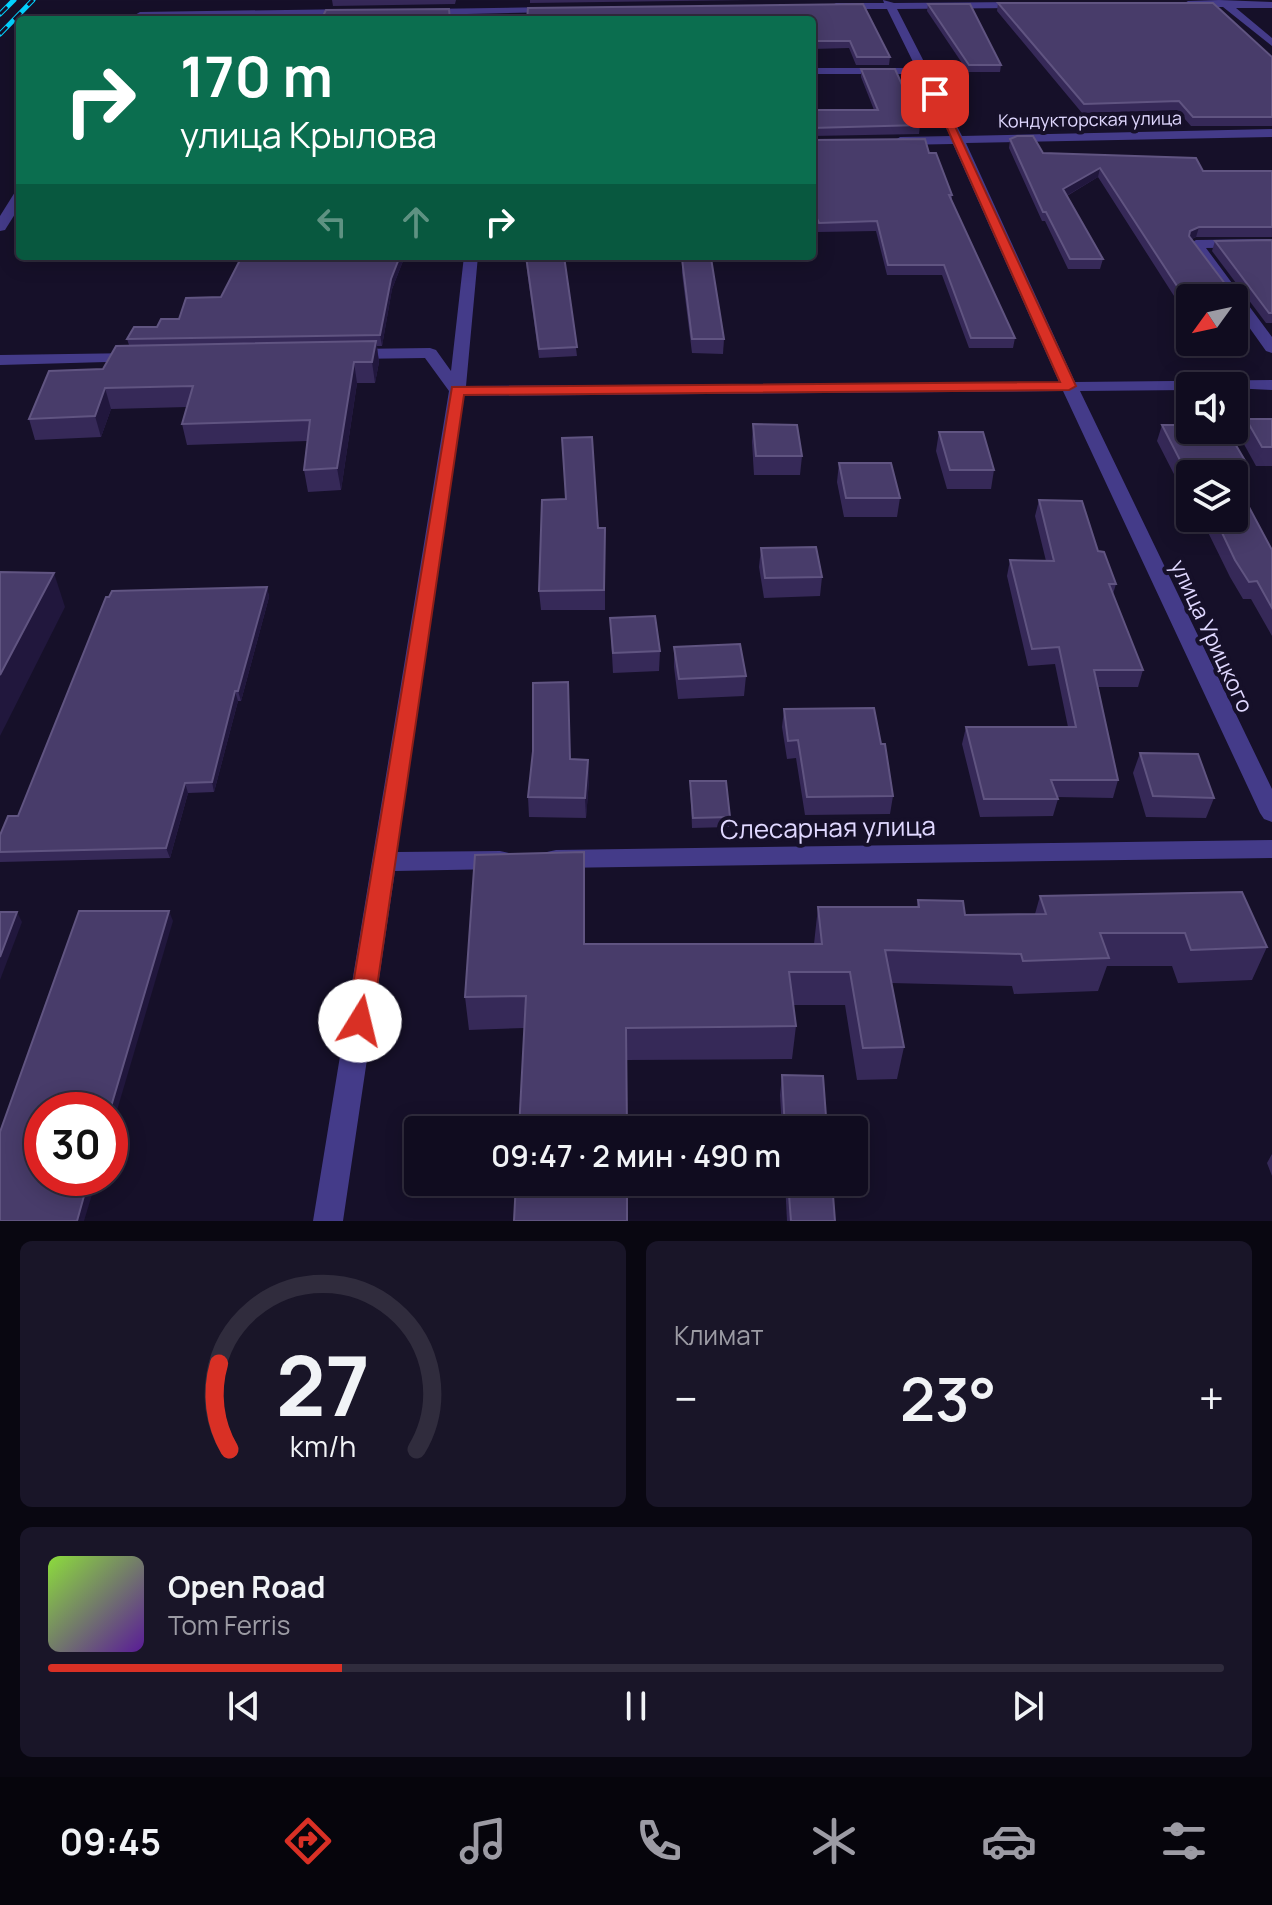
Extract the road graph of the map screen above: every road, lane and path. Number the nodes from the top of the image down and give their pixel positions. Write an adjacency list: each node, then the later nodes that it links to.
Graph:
1 (151, 0): 12 (street)
2 (1222, 2): 5 (street); 6 (street); 14 (street)
3 (890, 3): 4 (street); 7 (street); 16 (street, улица Урицкого)
4 (1034, 4)
5 (1177, 4)
6 (1272, 5)
7 (828, 6)
8 (491, 10): 9 (street); 11 (street)
9 (557, 10)
10 (361, 12): 13 (street)
11 (408, 12)
12 (139, 16)
13 (183, 16)
14 (1272, 43)
15 (816, 71): 16 (street)
16 (924, 71): 18 (street, улица Урицкого)
17 (1272, 133): 18 (street, Кондукторская улица)
18 (958, 140): 19 (street, Кондукторская улица); 29 (street, улица Урицкого)
19 (885, 141)
20 (16, 201): 21 (street)
21 (0, 227)
22 (1272, 243): 24 (street)
23 (471, 260): 30 (street)
24 (1272, 348)
25 (332, 354): 30 (street)
26 (158, 358): 27 (street)
27 (0, 360)
28 (1272, 385): 29 (street)
29 (1069, 386): 30 (street); 31 (street, улица Урицкого)
30 (457, 391): 33 (street)
31 (1272, 813)
32 (1272, 849): 33 (street, Слесарная улица)
33 (385, 862): 34 (street)
34 (328, 1221)

